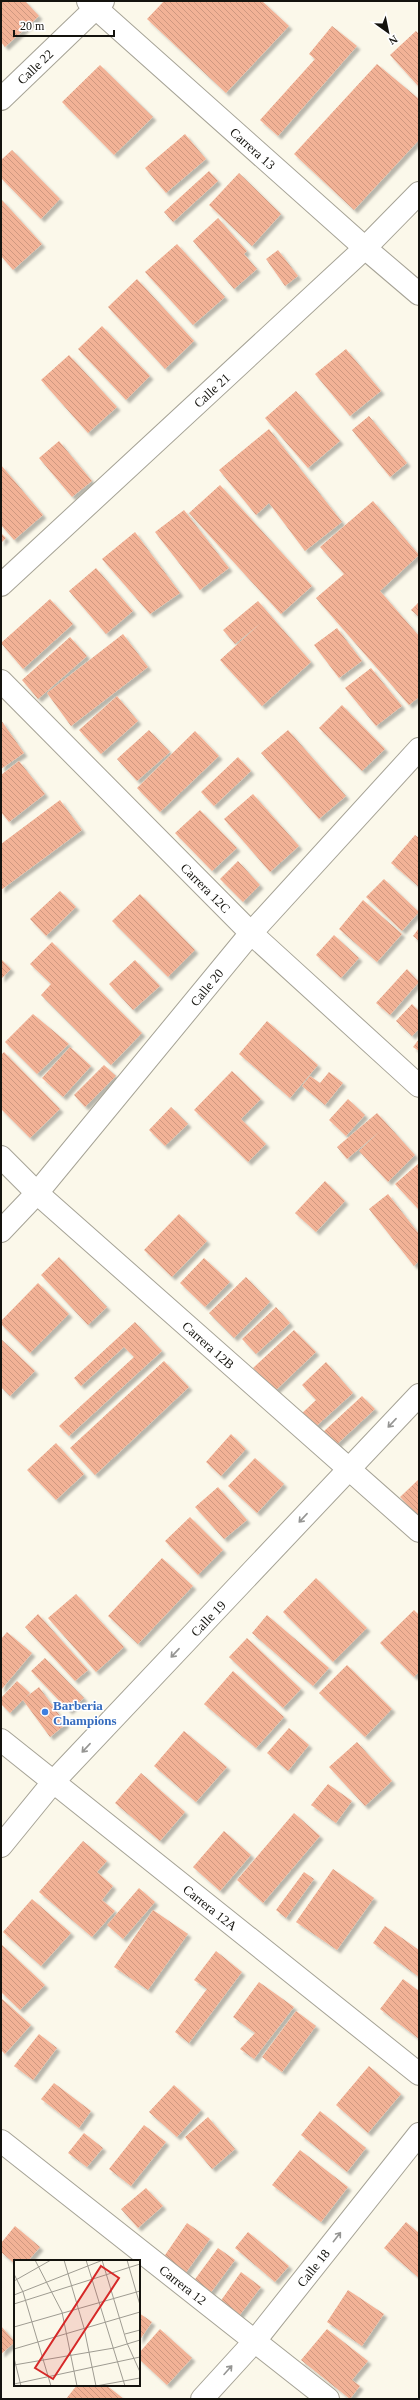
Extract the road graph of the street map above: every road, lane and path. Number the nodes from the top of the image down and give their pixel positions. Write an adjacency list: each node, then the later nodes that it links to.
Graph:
1 (96, 3): 2 (street, Calle 22); 4 (street, Carrera 13)
2 (1, 99)
3 (419, 193): 4 (street, Calle 21)
4 (365, 248): 5 (street, Carrera 13); 6 (street, Calle 21)
5 (419, 294)
6 (1, 585)
7 (1, 681): 9 (street, Carrera 12C)
8 (419, 749): 9 (street, Calle 20)
9 (252, 933): 10 (street, Carrera 12C); 12 (street, Calle 20)
10 (419, 1086)
11 (1, 1156): 12 (street, Carrera 12B)
12 (37, 1193): 13 (street, Calle 20); 15 (street, Carrera 12B)
13 (1, 1231)
14 (419, 1395): 15 (street, Calle 19, one-way to 15)
15 (350, 1468): 16 (street, Carrera 12B); 18 (street, Calle 19, one-way to 18)
16 (419, 1531)
17 (1, 1740): 18 (street, Carrera 12A)
18 (54, 1781): 19 (street, Calle 19); 20 (street, Carrera 12A)
19 (1, 1846)
20 (419, 2074)
21 (419, 2134): 23 (street, Calle 18, one-way to 21)
22 (1, 2141): 23 (street, Carrera 12)
23 (254, 2342): 24 (street, Calle 18, one-way to 23); 25 (street, Carrera 12)
24 (202, 2399)
25 (328, 2399)

